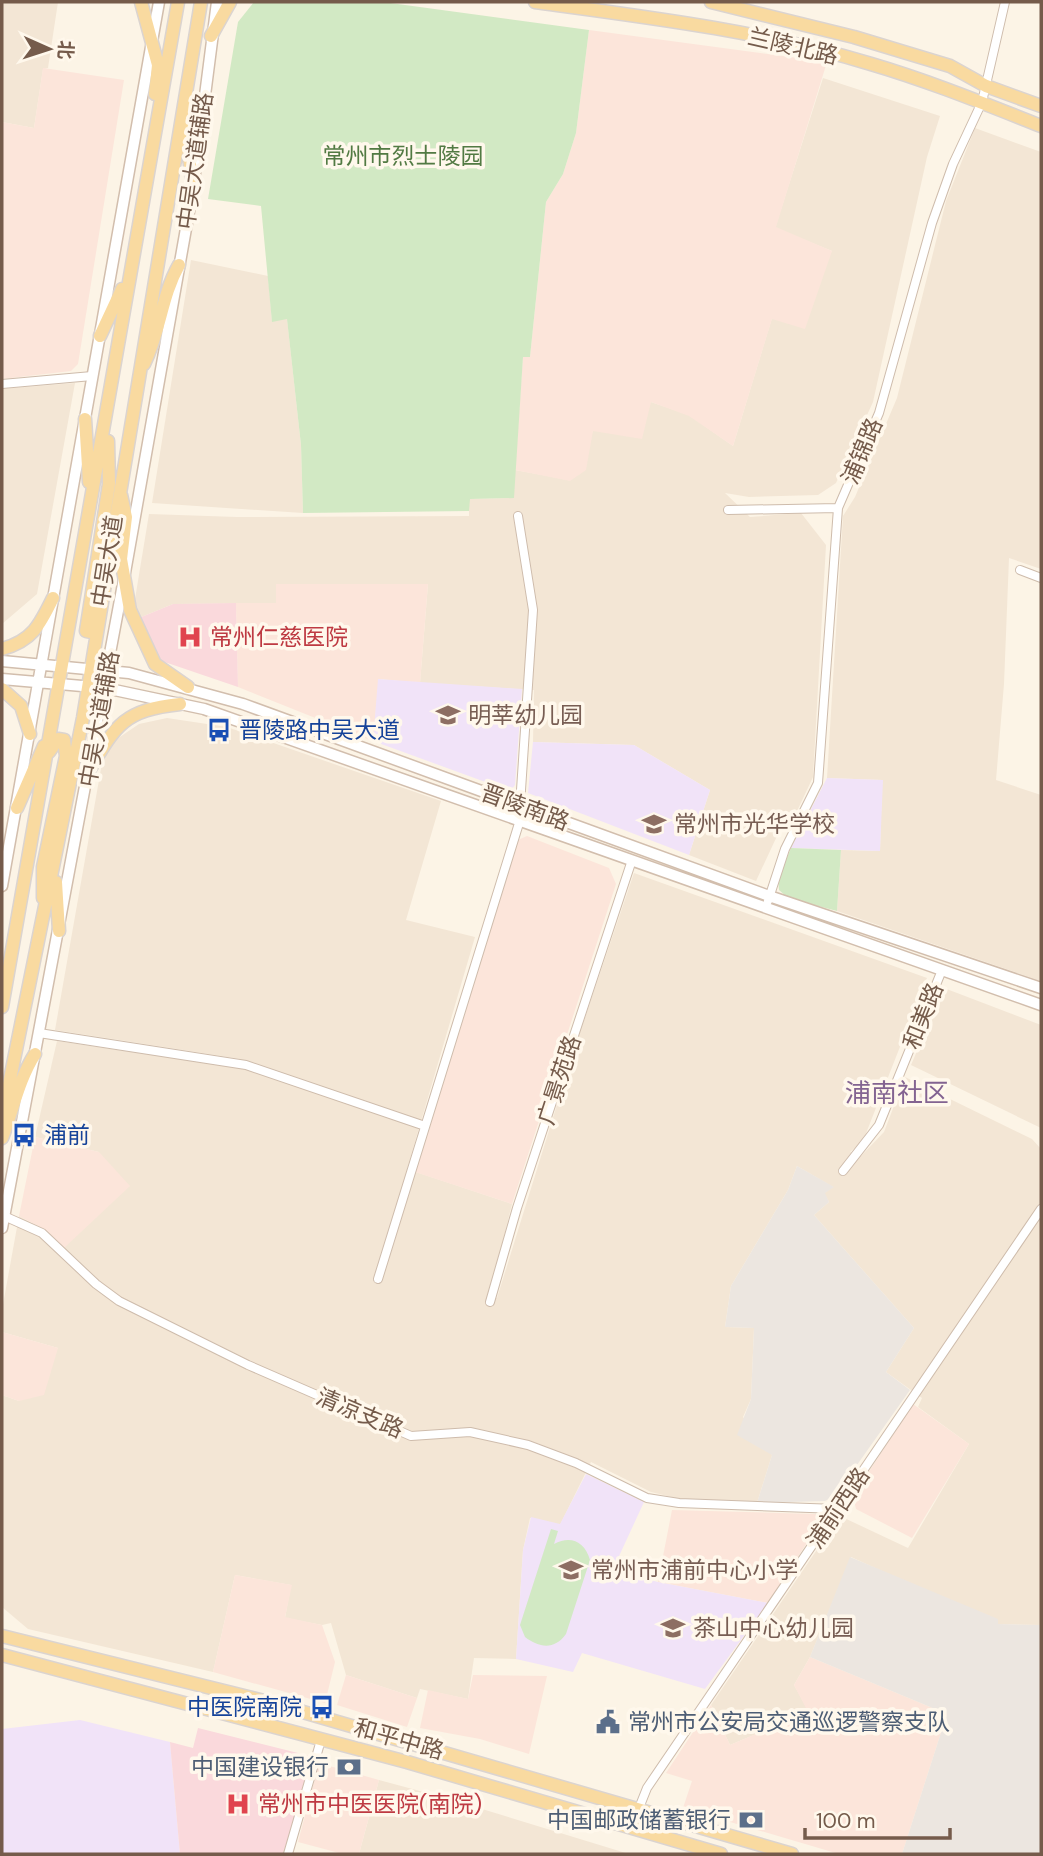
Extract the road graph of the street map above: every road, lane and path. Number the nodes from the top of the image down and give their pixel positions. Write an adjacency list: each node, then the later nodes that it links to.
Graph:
1 (141, 2): 13 (main road)
2 (159, 2): 13 (main road)
3 (178, 2): 10 (main road, 中吴大道)
4 (201, 2): 11 (main road, 中吴大道)
5 (217, 2): 12 (main road, 中吴大道辅路)
6 (230, 2): 12 (main road)
7 (535, 2): 15 (main road, 兰陵北路)
8 (711, 2): 14 (main road, 兰陵北路)
9 (1005, 2): 14 (street, 浦锦路)
10 (176, 15): 11 (main road); 19 (main road, 中吴大道)
11 (198, 18): 17 (main road, 中吴大道)
12 (211, 36): 20 (main road, 中吴大道辅路)
13 (153, 38): 19 (main road); 23 (main road)
14 (986, 86): 15 (street, 浦锦路); 16 (main road, 兰陵北路)
15 (982, 103): 18 (main road, 兰陵北路); 30 (street, 浦锦路)
16 (1041, 106)
17 (183, 107): 20 (main road); 25 (main road, 中吴大道)
18 (1041, 126)
19 (155, 136): 21 (main road, 中吴大道)
20 (192, 189): 22 (main road, 中吴大道辅路)
21 (138, 235): 23 (main road); 27 (main road, 中吴大道)
22 (179, 265): 25 (main road); 36 (main road, 中吴大道辅路)
23 (100, 336): 24 (main road)
24 (92, 376): 26 (street); 28 (main road)
25 (138, 377): 29 (main road, 中吴大道)
26 (2, 384)
27 (108, 410): 33 (main road, 中吴大道); 38 (main road)
28 (85, 419): 33 (main road); 37 (main road)
29 (119, 487): 36 (main road); 38 (main road, 中吴大道)
30 (838, 508): 31 (street); 63 (street, 浦锦路)
31 (728, 510)
32 (519, 516): 57 (street)
33 (85, 543): 42 (main road, 中吴大道)
34 (1020, 570): 35 (street)
35 (1041, 578)
36 (123, 584): 44 (main road, 中吴大道辅路); 49 (main road)
37 (53, 598): 39 (main road); 41 (main road)
38 (97, 624): 43 (main road, 中吴大道)
39 (2, 649)
40 (2, 661): 41 (main road, 晋陵南路)
41 (42, 664): 42 (main road, 晋陵南路); 46 (main road)
42 (63, 666): 43 (main road, 晋陵南路); 47 (main road, 中吴大道)
43 (90, 668): 44 (main road, 晋陵南路); 48 (main road, 中吴大道)
44 (108, 669): 49 (main road, 晋陵南路); 50 (main road, 中吴大道辅路)
45 (2, 679): 46 (main road, 晋陵南路)
46 (39, 682): 47 (main road, 晋陵南路); 54 (main road)
47 (60, 684): 48 (main road, 晋陵南路); 53 (main road, 中吴大道)
48 (88, 687): 50 (main road, 晋陵南路); 61 (main road, 中吴大道)
49 (188, 687): 57 (main road, 晋陵南路)
50 (105, 688): 52 (main road, 晋陵南路); 56 (main road, 中吴大道辅路)
51 (2, 689): 54 (main road)
52 (180, 704): 56 (main road); 59 (main road, 晋陵南路)
53 (52, 726): 55 (main road, 中吴大道); 58 (main road)
54 (30, 734): 58 (main road)
55 (46, 756): 64 (main road); 69 (main road, 中吴大道)
56 (90, 769): 65 (main road, 中吴大道辅路)
57 (520, 805): 63 (main road, 晋陵南路)
58 (17, 808): 62 (main road)
59 (520, 820): 60 (main road, 晋陵南路); 73 (street)
60 (632, 860): 63 (main road, 晋陵南路); 79 (street, 广景苑路)
61 (56, 865): 64 (main road, 中吴大道); 65 (main road)
62 (2, 886)
63 (767, 902): 66 (main road, 晋陵南路); 67 (main road, 晋陵南路)
64 (42, 926): 72 (main road, 中吴大道)
65 (58, 931): 70 (main road, 中吴大道辅路)
66 (942, 970): 68 (main road, 晋陵南路); 75 (street, 和美路)
67 (1041, 988)
68 (1041, 1005)
69 (2, 1007)
70 (39, 1033): 71 (main road, 中吴大道辅路); 73 (street)
71 (35, 1054): 74 (main road); 77 (main road, 中吴大道辅路)
72 (2, 1119)
73 (425, 1126): 78 (street)
74 (2, 1138)
75 (843, 1171)
76 (1041, 1209): 80 (street, 浦前西路)
77 (3, 1222): 80 (street, 清凉支路)
78 (378, 1279)
79 (490, 1302)
80 (837, 1509): 86 (street, 浦前西路)
81 (6, 1636): 86 (main road, 和平中路)
82 (2, 1655): 84 (main road, 和平中路)
83 (2, 1662): 84 (main road)
84 (31, 1663): 85 (main road, 和平中路)
85 (321, 1740): 87 (street); 88 (main road, 和平中路)
86 (639, 1808): 89 (main road, 和平中路)
87 (288, 1854)
88 (721, 1854)
89 (792, 1854)

